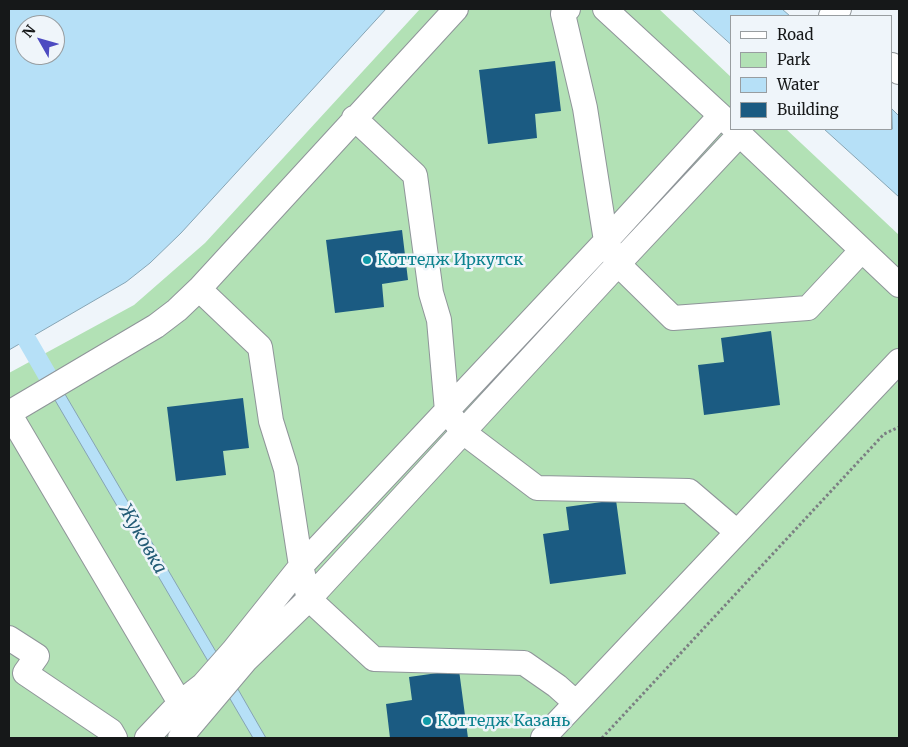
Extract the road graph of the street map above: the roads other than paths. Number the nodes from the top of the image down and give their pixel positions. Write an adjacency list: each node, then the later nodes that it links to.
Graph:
1 (456, 9): 4 (lane)
2 (568, 9): 9 (lane)
3 (605, 9): 5 (lane)
4 (354, 118): 13 (lane); 15 (lane)
5 (730, 124)
6 (730, 126): 9 (lane)
7 (730, 126): 11 (lane)
8 (736, 130): 10 (lane)
9 (606, 242): 11 (lane); 15 (lane)
10 (862, 250): 11 (lane); 12 (lane)
11 (618, 264): 17 (lane)
12 (899, 285)
13 (199, 289): 16 (lane); 19 (lane)
14 (899, 361): 18 (lane)
15 (447, 411): 17 (lane); 19 (lane)
16 (9, 413): 24 (lane)
17 (463, 432): 18 (lane); 20 (lane)
18 (737, 532): 25 (lane)
19 (301, 566): 20 (lane); 22 (lane)
20 (310, 599): 22 (lane); 25 (lane)
21 (9, 638): 27 (lane)
22 (239, 656): 23 (lane)
23 (207, 692): 24 (lane); 26 (lane)
24 (180, 703): 26 (lane); 28 (lane)
25 (576, 703): 29 (lane)
26 (189, 734)
27 (114, 738)
28 (147, 738)
29 (543, 738)

